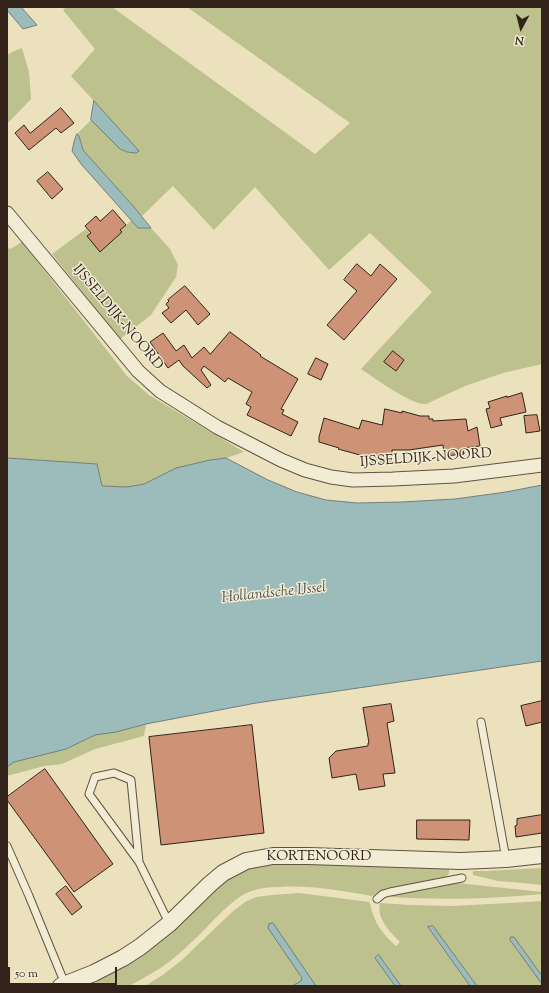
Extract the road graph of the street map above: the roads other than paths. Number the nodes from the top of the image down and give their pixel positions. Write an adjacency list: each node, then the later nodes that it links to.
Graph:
1 (7, 213): 2 (street, IJSSELDIJK-NOORD)
2 (542, 465)
3 (480, 722): 6 (lane)
4 (7, 846): 11 (lane)
5 (542, 855): 6 (street, KORTENOORD)
6 (506, 858): 10 (street, KORTENOORD)
7 (139, 862): 7 (lane); 10 (lane)
8 (462, 878): 9 (lane)
9 (377, 899)
10 (169, 924): 11 (street, KORTENOORD)
11 (63, 985)

